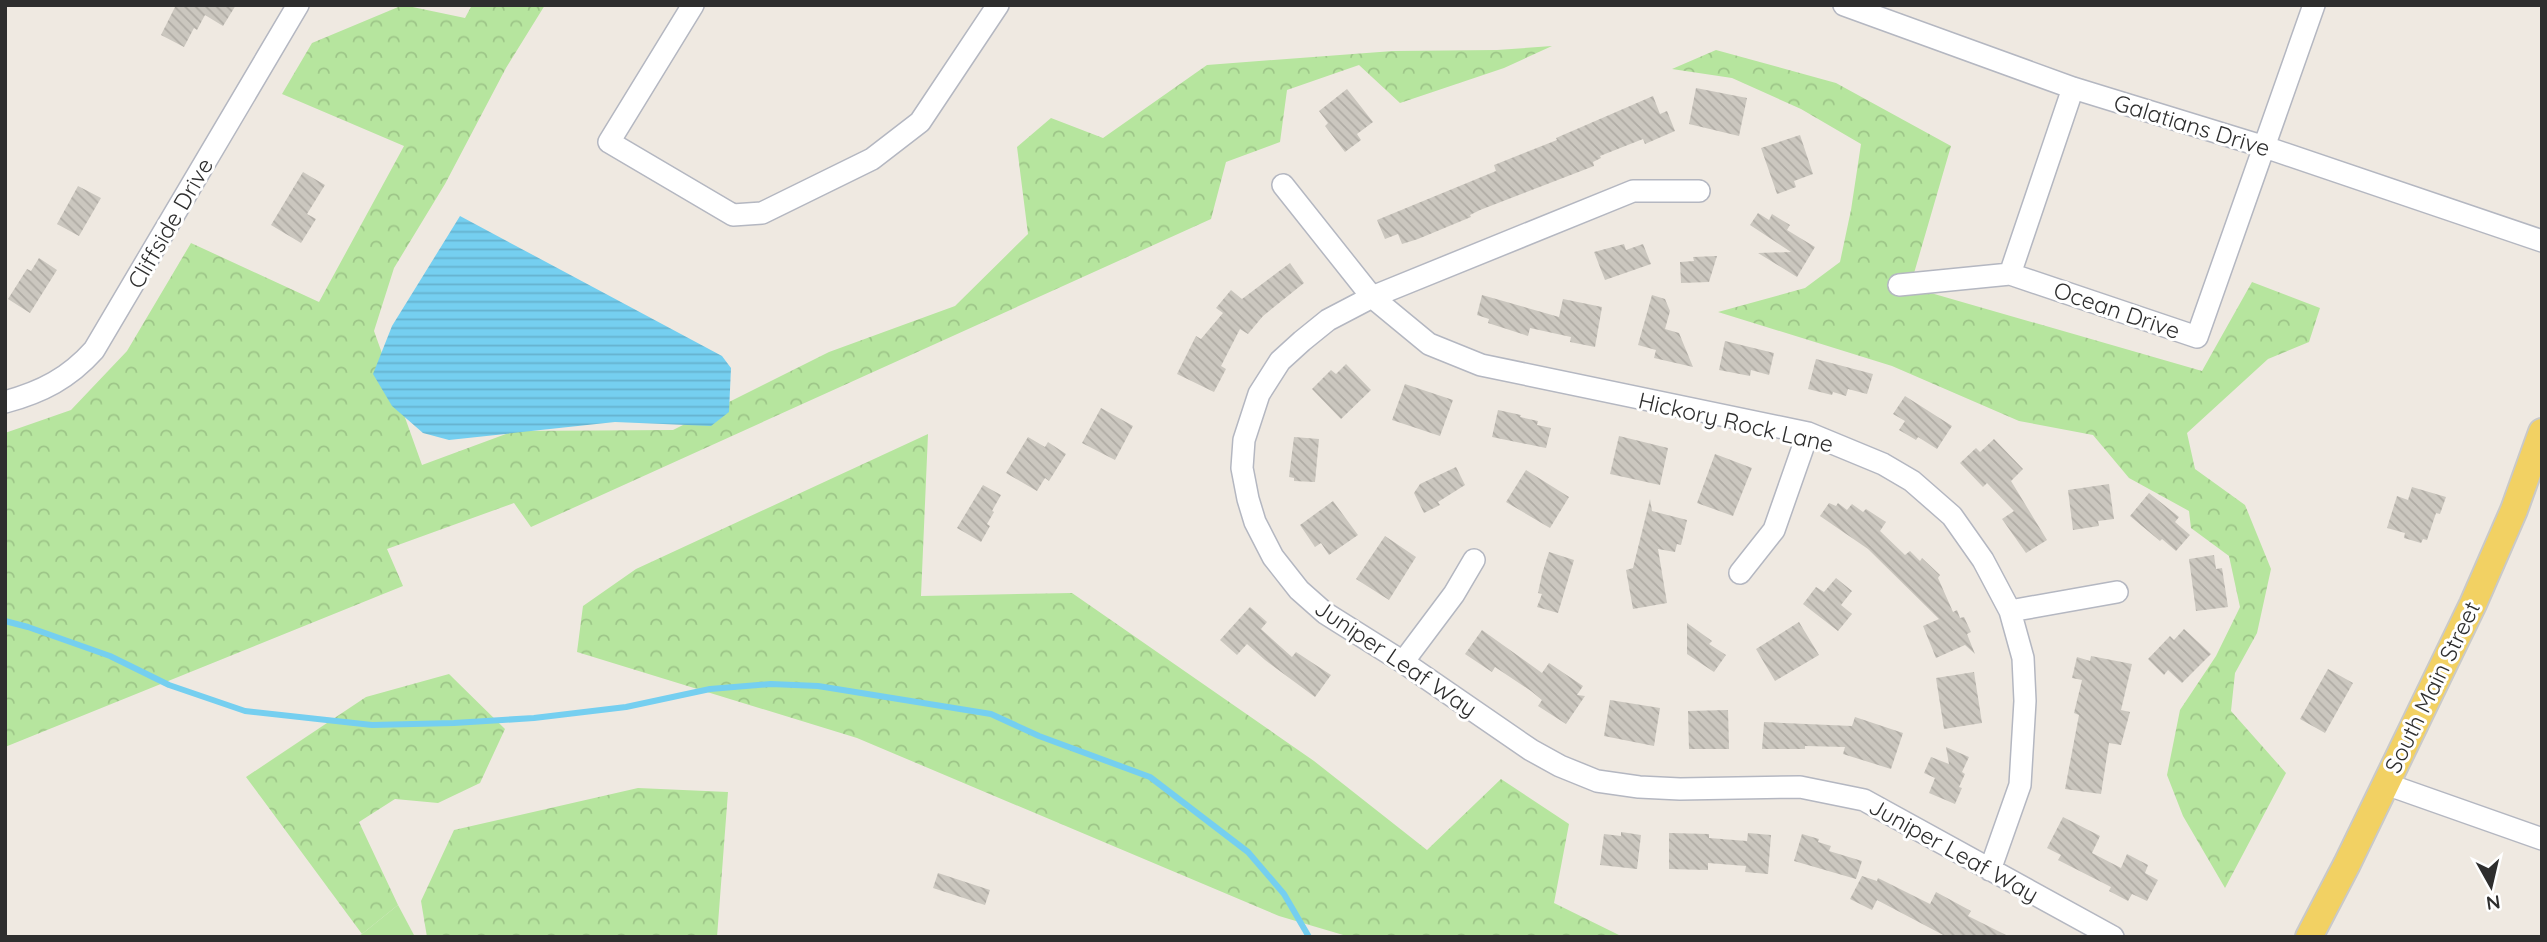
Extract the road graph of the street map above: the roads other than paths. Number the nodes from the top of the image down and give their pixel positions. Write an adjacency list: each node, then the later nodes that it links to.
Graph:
1 (298, 5): 14 (street, Cliffside Drive)
2 (693, 5): 3 (street)
3 (998, 5)
4 (1844, 5): 6 (street, Galatians Drive)
5 (2314, 5): 7 (street, Ocean Drive)
6 (2073, 88): 7 (street, Galatians Drive); 11 (street)
7 (2265, 147): 10 (street, Galatians Drive); 11 (street, Ocean Drive)
8 (1283, 185): 13 (street, Hickory Rock Lane)
9 (1699, 191): 13 (street, Juniper Leaf Way)
10 (2542, 241)
11 (2010, 274): 12 (street)
12 (1899, 285)
13 (1372, 298): 16 (street, Hickory Rock Lane); 21 (street, Juniper Leaf Way)
14 (5, 402)
15 (2542, 432): 22 (main road, South Main Street)
16 (1808, 433): 18 (street); 20 (street, Hickory Rock Lane)
17 (1474, 560): 21 (street)
18 (1740, 573)
19 (2117, 592): 20 (street)
20 (2010, 611): 24 (street, Hickory Rock Lane)
21 (1403, 662): 24 (street, Juniper Leaf Way)
22 (2386, 784): 23 (street); 26 (main road, South Main Street)
23 (2542, 839)
24 (1990, 870): 25 (street, Juniper Leaf Way)
25 (2113, 937)
26 (2309, 937)

